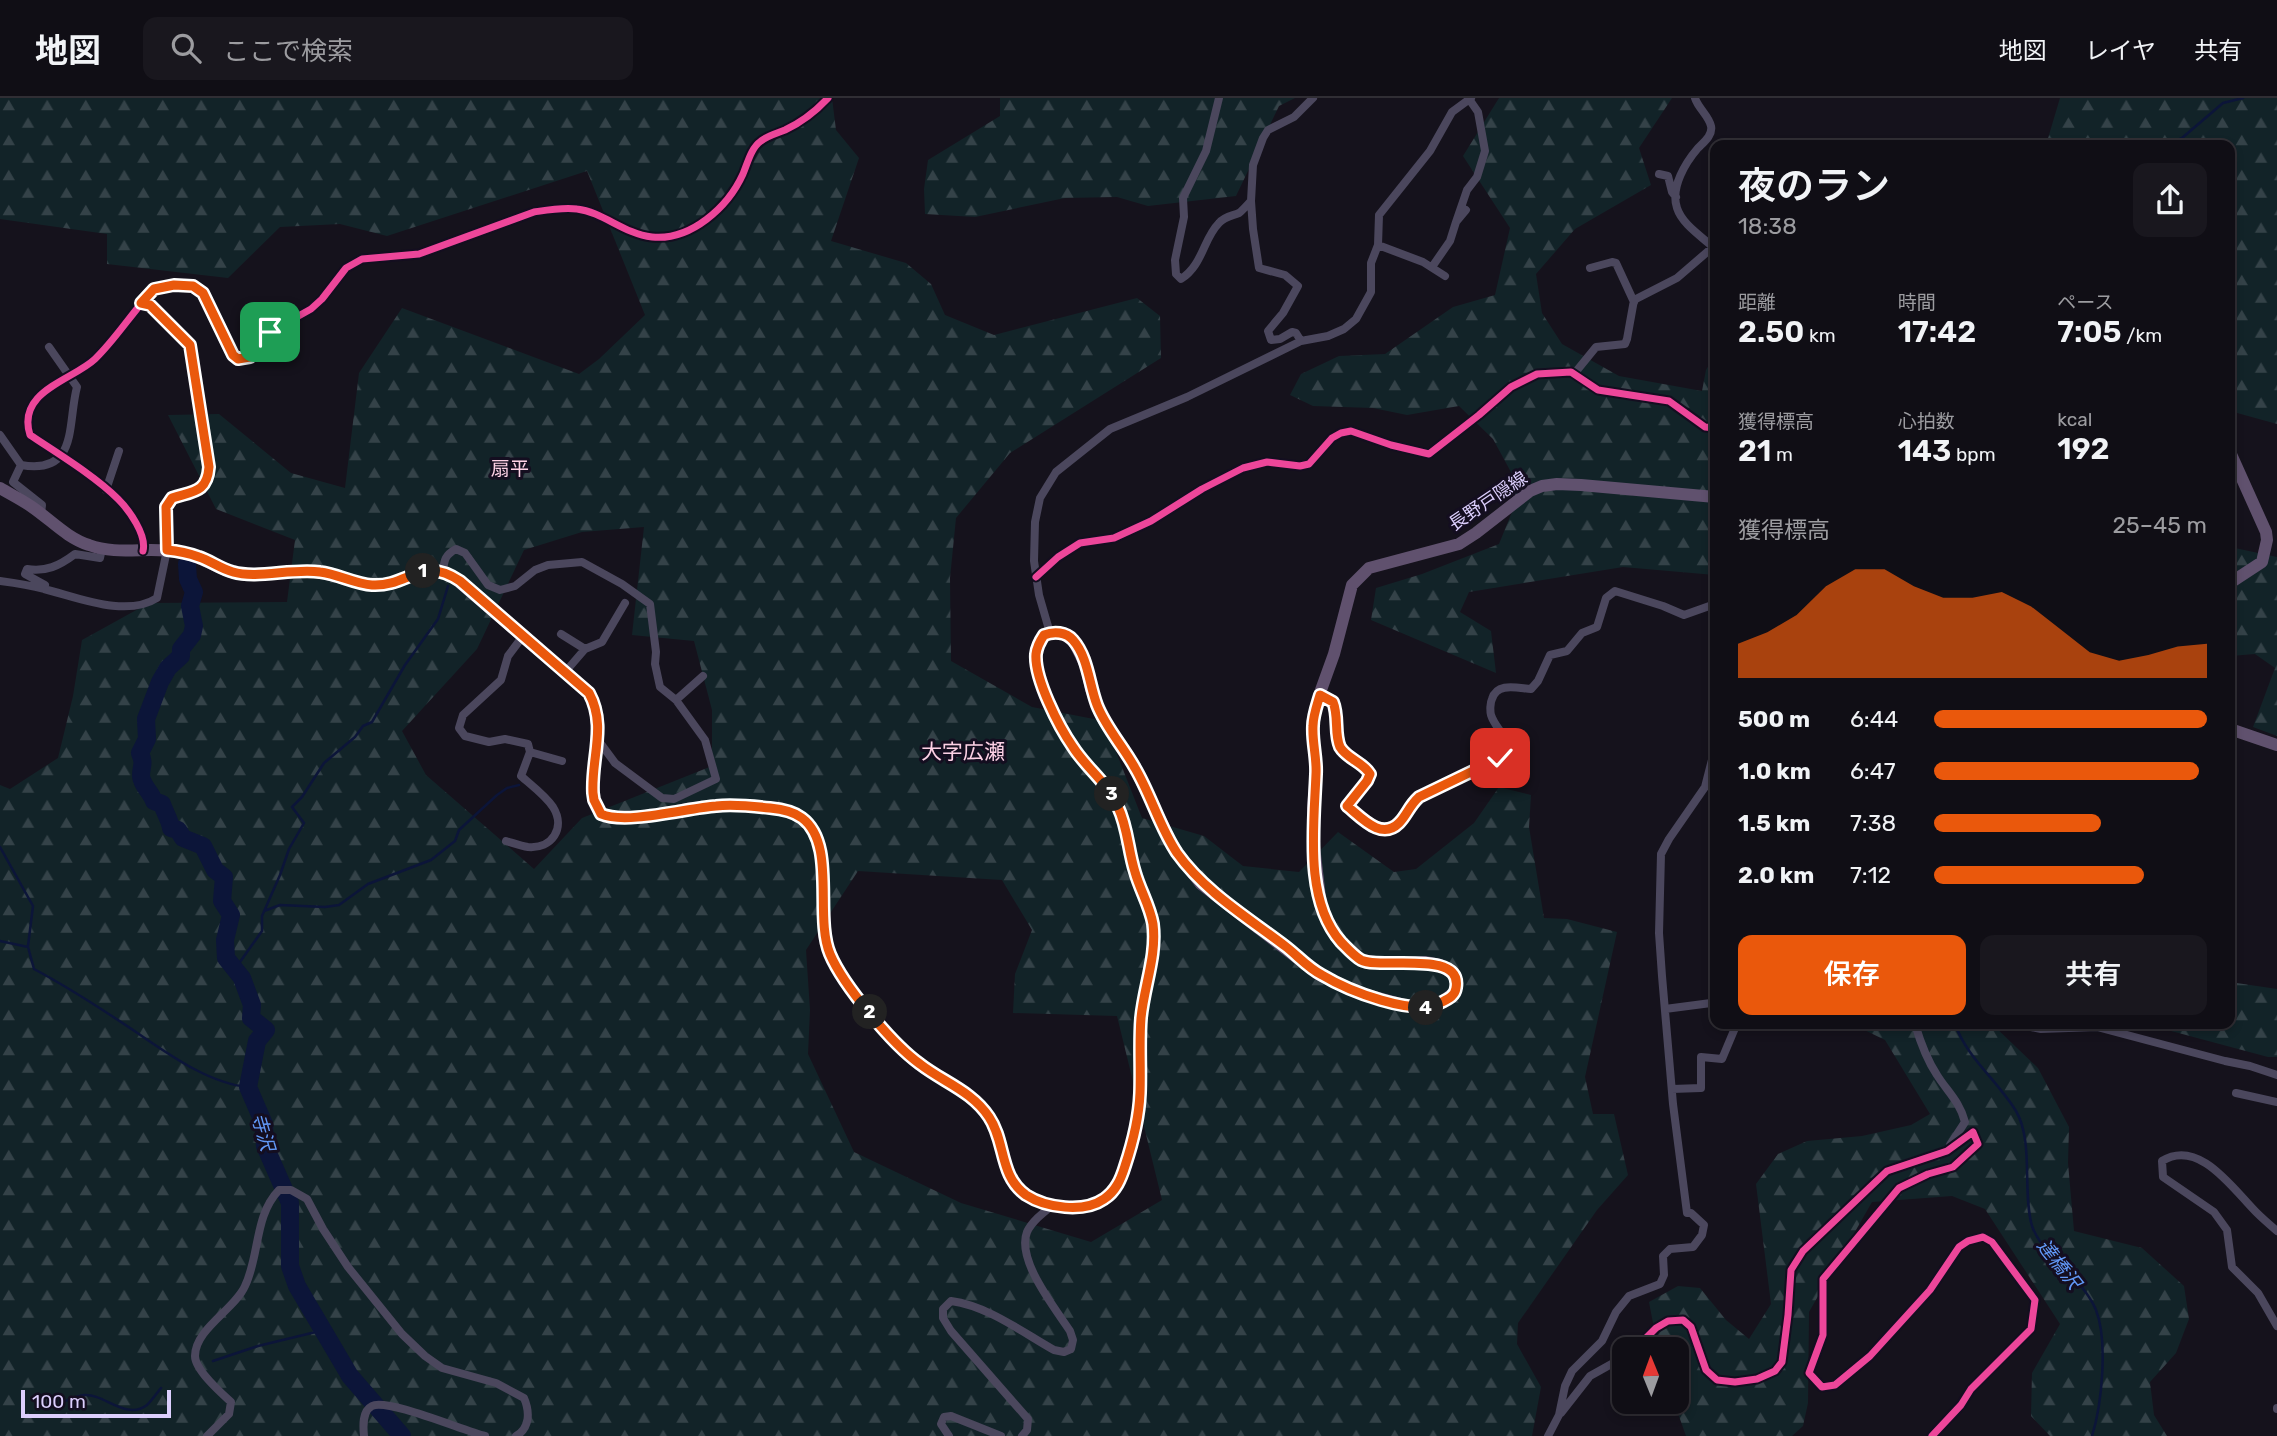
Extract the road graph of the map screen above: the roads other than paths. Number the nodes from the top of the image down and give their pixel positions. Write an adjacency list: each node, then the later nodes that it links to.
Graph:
1 (828, 98): 20 (street)
2 (1219, 98): 10 (street)
3 (1313, 98): 10 (street)
4 (1452, 98): 7 (street)
5 (1695, 98): 9 (street)
6 (1470, 99): 7 (street); 12 (street)
7 (1458, 107): 14 (street)
8 (1659, 174): 9 (street)
9 (1676, 197): 13 (street)
10 (1251, 201): 21 (street)
11 (1466, 210): 12 (street)
12 (1455, 222): 16 (street)
13 (1710, 243)
14 (1378, 245): 16 (street); 21 (street)
15 (1710, 249): 19 (street)
16 (1432, 267): 18 (street)
17 (1590, 268): 19 (street)
18 (1445, 276)
19 (1634, 302): 24 (street)
20 (141, 303): 23 (street); 36 (street)
21 (1301, 341): 39 (street)
22 (50, 346): 23 (street)
23 (70, 374): 28 (street); 28 (street)
24 (1574, 374): 25 (street); 39 (street)
25 (1710, 428)
26 (0, 435): 30 (street)
27 (119, 451): 32 (street)
28 (60, 456): 30 (street); 32 (street)
29 (2235, 463): 40 (main road)
30 (20, 465): 34 (street)
31 (0, 488): 34 (main road)
32 (106, 490): 37 (street)
33 (1710, 497): 51 (main road, 長野戸隠線)
34 (41, 515): 35 (main road)
35 (102, 549): 37 (main road); 42 (street)
36 (167, 550): 37 (main road); 38 (main road); 42 (street)
37 (143, 551)
38 (443, 572): 47 (main road); 52 (street)
39 (1036, 577): 45 (street)
40 (2235, 580)
41 (0, 581): 42 (street)
42 (44, 589)
43 (625, 603): 48 (street)
44 (1710, 606): 51 (street)
45 (1050, 633): 51 (main road, 長野戸隠線); 70 (main road)
46 (562, 634): 48 (street)
47 (523, 636): 49 (main road); 56 (street)
48 (585, 649): 49 (street)
49 (566, 671): 54 (main road)
50 (703, 676): 52 (street)
51 (1320, 695)
52 (676, 700): 54 (street)
53 (2235, 731): 55 (main road)
54 (598, 740): 70 (main road)
55 (2277, 745)
56 (530, 752): 57 (street); 59 (street)
57 (562, 761)
58 (1710, 770): 61 (street)
59 (506, 841)
60 (1710, 1003): 61 (street)
61 (1665, 1009): 66 (street)
62 (1735, 1029): 66 (street)
63 (1917, 1029): 69 (street)
64 (2105, 1029): 65 (street)
65 (2277, 1075)
66 (1672, 1089): 75 (street)
67 (2236, 1093): 68 (street)
68 (2277, 1102)
69 (1947, 1151): 73 (street); 84 (street)
70 (1054, 1204): 82 (street)
71 (2277, 1231): 72 (street)
72 (2277, 1326)
73 (1647, 1337)
74 (1612, 1364): 75 (street)
75 (1559, 1415): 83 (street)
76 (207, 1436): 79 (street)
77 (364, 1436): 78 (street)
78 (485, 1436)
79 (516, 1436)
80 (949, 1436): 81 (street)
81 (1001, 1436)
82 (1022, 1436)
83 (1548, 1436)
84 (1931, 1436)

